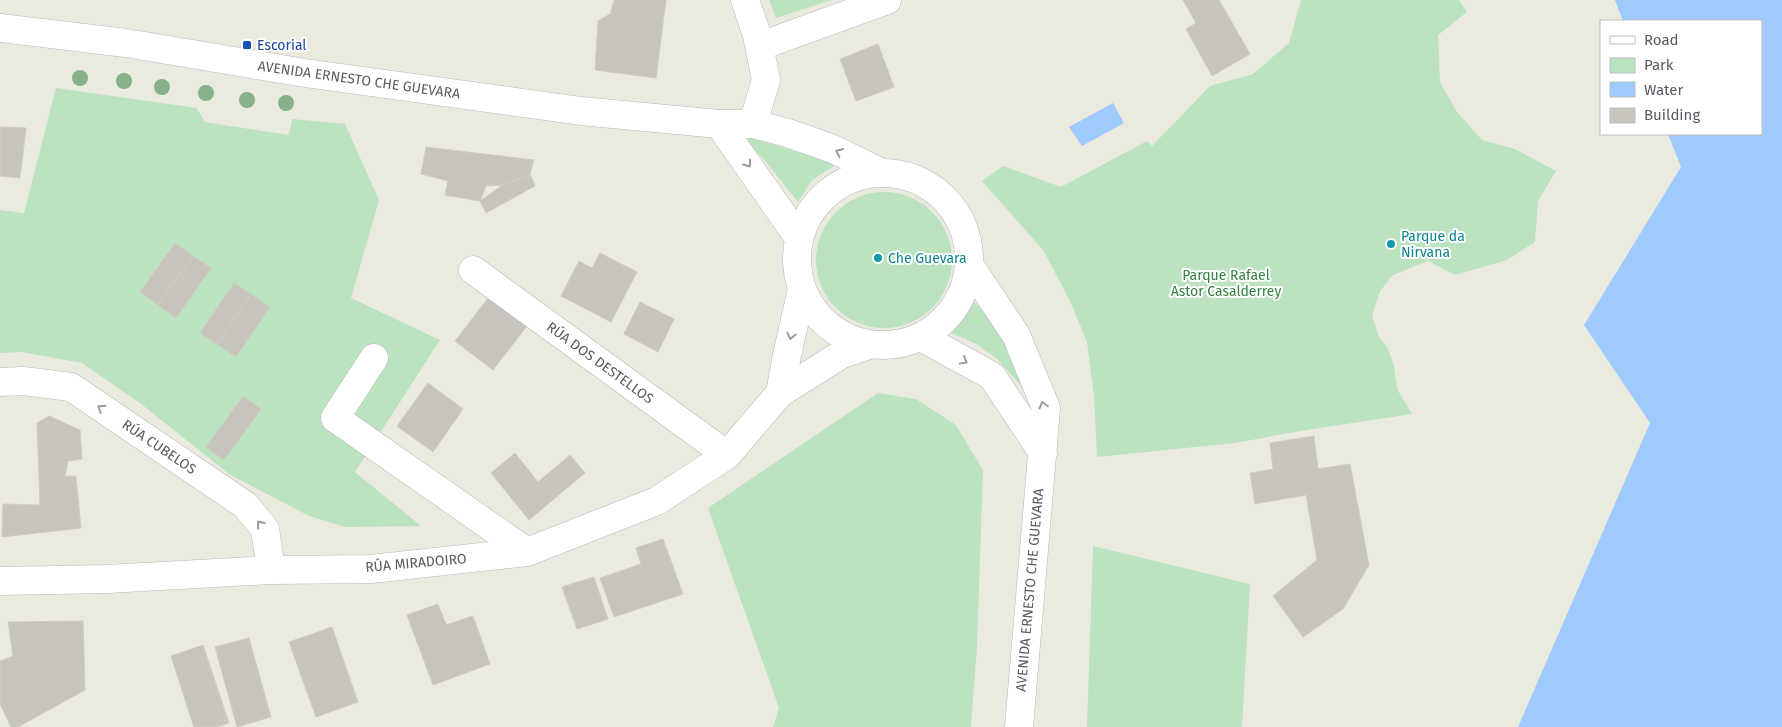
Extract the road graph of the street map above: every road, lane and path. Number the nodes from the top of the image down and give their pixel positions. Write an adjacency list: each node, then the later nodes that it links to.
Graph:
1 (745, 0): 4 (street)
2 (887, 0): 4 (street)
3 (0, 28): 5 (street, AVENIDA ERNESTO CHE GUEVARA)
4 (760, 46): 6 (street)
5 (719, 124): 6 (street, AVENIDA ERNESTO CHE GUEVARA); 8 (street, one-way to 8)
6 (753, 124): 7 (street, AVENIDA ERNESTO CHE GUEVARA, one-way to 6)
7 (882, 173): 8 (street); 9 (street)
8 (800, 238): 11 (street)
9 (970, 266): 12 (street); 17 (street, AVENIDA ERNESTO CHE GUEVARA, one-way to 9)
10 (473, 270): 18 (street, RÚA DOS DESTELLOS)
11 (802, 289): 13 (street); 16 (street, RÚA MIRADOIRO, one-way to 16)
12 (921, 337): 13 (street); 17 (street, one-way to 17)
13 (869, 345): 16 (street, RÚA MIRADOIRO)
14 (374, 358): 19 (street)
15 (0, 382): 20 (street, RÚA CUBELOS, one-way to 15)
16 (780, 393): 18 (street, RÚA MIRADOIRO)
17 (1043, 453): 22 (street, AVENIDA ERNESTO CHE GUEVARA)
18 (727, 456): 19 (street, RÚA MIRADOIRO)
19 (527, 552): 20 (street, RÚA MIRADOIRO)
20 (271, 570): 21 (street, RÚA MIRADOIRO)
21 (0, 581)
22 (1019, 727)

